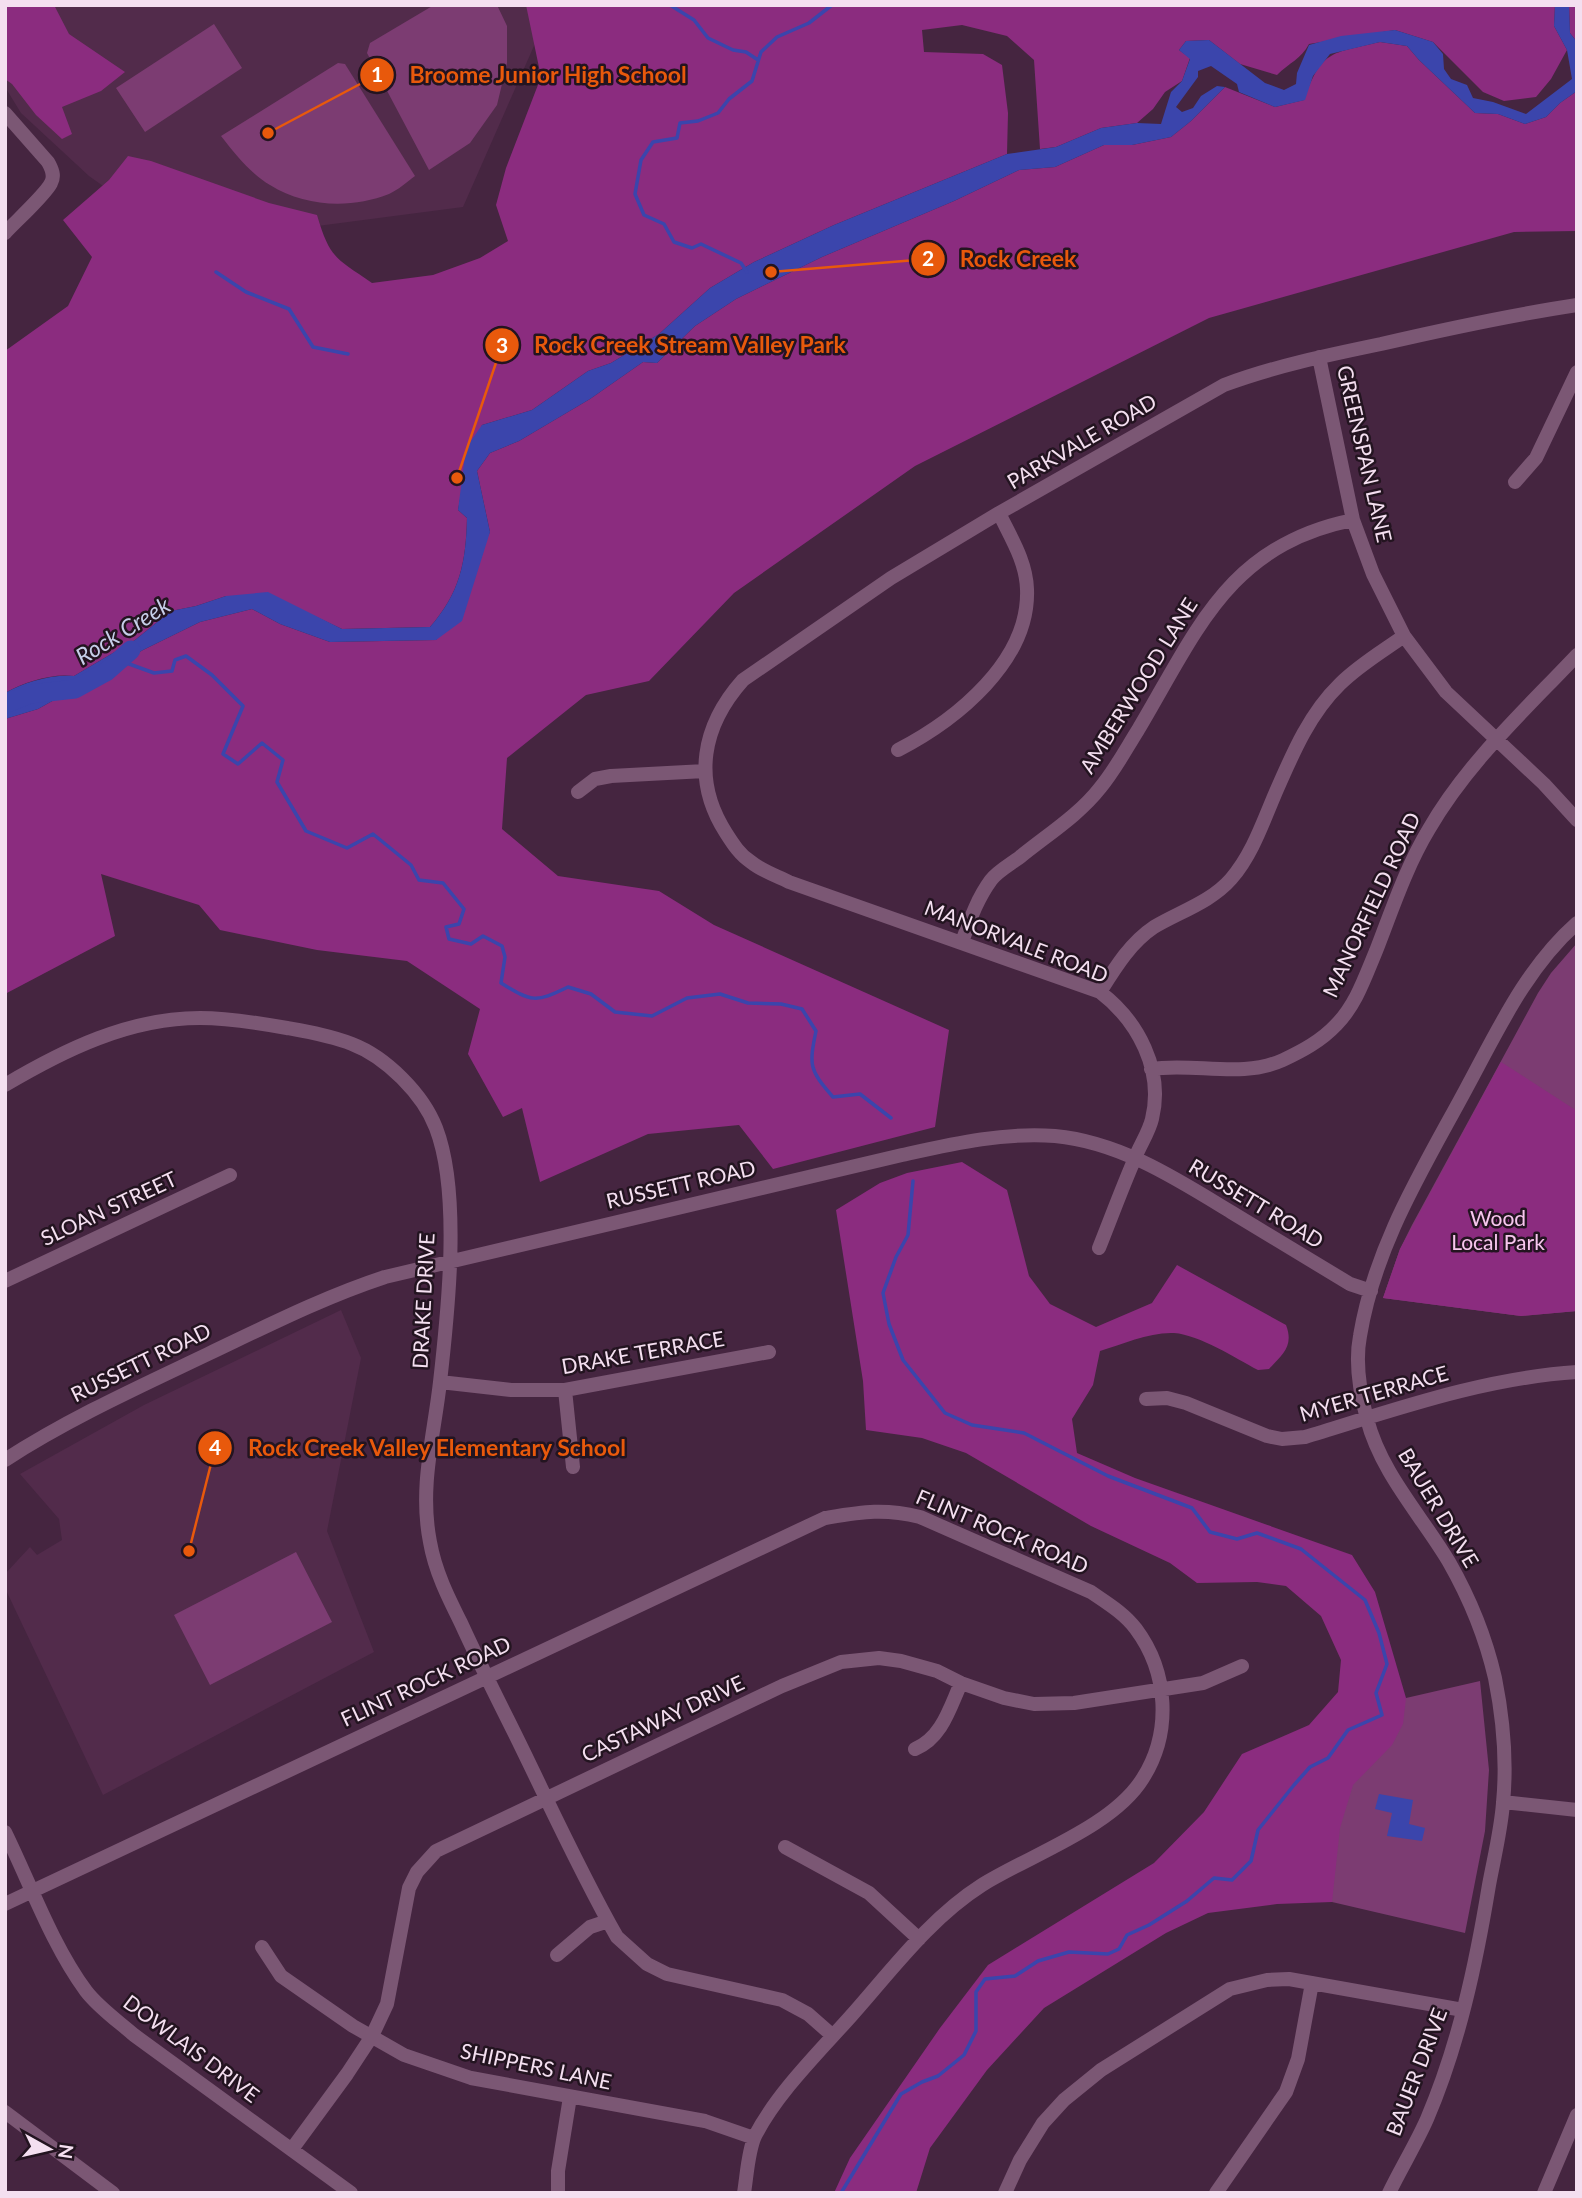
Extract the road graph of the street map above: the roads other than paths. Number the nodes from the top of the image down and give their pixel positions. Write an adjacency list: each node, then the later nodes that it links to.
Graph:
1 (5, 113): 2 (street)
2 (5, 233)
3 (1577, 305): 4 (street, PARKVALE ROAD)
4 (1319, 357): 7 (street, PARKVALE ROAD); 8 (street, GREENSPAN LANE)
5 (1577, 372): 6 (street)
6 (1515, 482)
7 (999, 513): 12 (street); 13 (street, PARKVALE ROAD)
8 (1353, 520): 9 (street, GREENSPAN LANE); 17 (street, AMBERWOOD LANE)
9 (1405, 636): 11 (street, GREENSPAN LANE); 18 (street)
10 (1577, 655): 11 (street, MANORFIELD ROAD)
11 (1496, 740): 15 (street, GREENSPAN LANE); 19 (street, MANORFIELD ROAD)
12 (898, 750)
13 (705, 771): 14 (street); 17 (street, MANORVALE ROAD)
14 (578, 792)
15 (1577, 820)
16 (1577, 923): 26 (street, BAUER DRIVE)
17 (962, 942): 18 (street, MANORVALE ROAD)
18 (1100, 992): 19 (street, MANORVALE ROAD)
19 (1151, 1069): 21 (street, MANORVALE ROAD)
20 (5, 1085): 24 (street, DRAKE DRIVE)
21 (1135, 1158): 23 (street, MANORVALE ROAD); 24 (street, RUSSETT ROAD); 26 (street, RUSSETT ROAD)
22 (230, 1175): 25 (street, SLOAN STREET)
23 (1099, 1248)
24 (450, 1261): 29 (street, DRAKE DRIVE); 33 (street, RUSSETT ROAD)
25 (5, 1281)
26 (1371, 1291): 32 (street, BAUER DRIVE)
27 (769, 1352): 30 (street, DRAKE TERRACE)
28 (1577, 1372): 32 (street, MYER TERRACE)
29 (440, 1382): 30 (street, DRAKE TERRACE); 36 (street, DRAKE DRIVE)
30 (565, 1390): 34 (street)
31 (1146, 1399): 32 (street, MYER TERRACE)
32 (1367, 1419): 41 (street, BAUER DRIVE)
33 (5, 1460)
34 (573, 1467)
35 (1242, 1666): 38 (street, CASTAWAY DRIVE)
36 (486, 1677): 38 (street, FLINT ROCK ROAD); 40 (street, DRAKE DRIVE); 45 (street, FLINT ROCK ROAD)
37 (961, 1683): 38 (street, CASTAWAY DRIVE); 39 (street); 40 (street, CASTAWAY DRIVE)
38 (1162, 1690): 48 (street, FLINT ROCK ROAD)
39 (915, 1749)
40 (546, 1797): 47 (street, DRAKE DRIVE); 53 (street, CASTAWAY DRIVE)
41 (1503, 1802): 42 (street); 52 (street, BAUER DRIVE)
42 (1577, 1810)
43 (5, 1832): 45 (street, DOWLAIS DRIVE)
44 (785, 1847): 48 (street)
45 (33, 1891): 46 (street, FLINT ROCK ROAD); 59 (street, DOWLAIS DRIVE)
46 (5, 1904)
47 (608, 1921): 50 (street); 54 (street, DRAKE DRIVE)
48 (919, 1939): 54 (street, FLINT ROCK ROAD)
49 (262, 1947): 53 (street, SHIPPERS LANE)
50 (557, 1955)
51 (1312, 1983): 52 (street); 65 (street); 66 (street)
52 (1463, 2010): 67 (street, BAUER DRIVE)
53 (372, 2036): 55 (street, SHIPPERS LANE); 59 (street, CASTAWAY DRIVE)
54 (833, 2036): 58 (street, FLINT ROCK ROAD)
55 (570, 2096): 58 (street, SHIPPERS LANE); 63 (street)
56 (5, 2112): 61 (street)
57 (1577, 2115): 60 (street)
58 (754, 2138): 64 (street, FLINT ROCK ROAD)
59 (292, 2149): 62 (street, DOWLAIS DRIVE)
60 (1550, 2191)
61 (113, 2193)
62 (351, 2193)
63 (558, 2193)
64 (744, 2193)
65 (1005, 2193)
66 (1216, 2193)
67 (1389, 2193)

